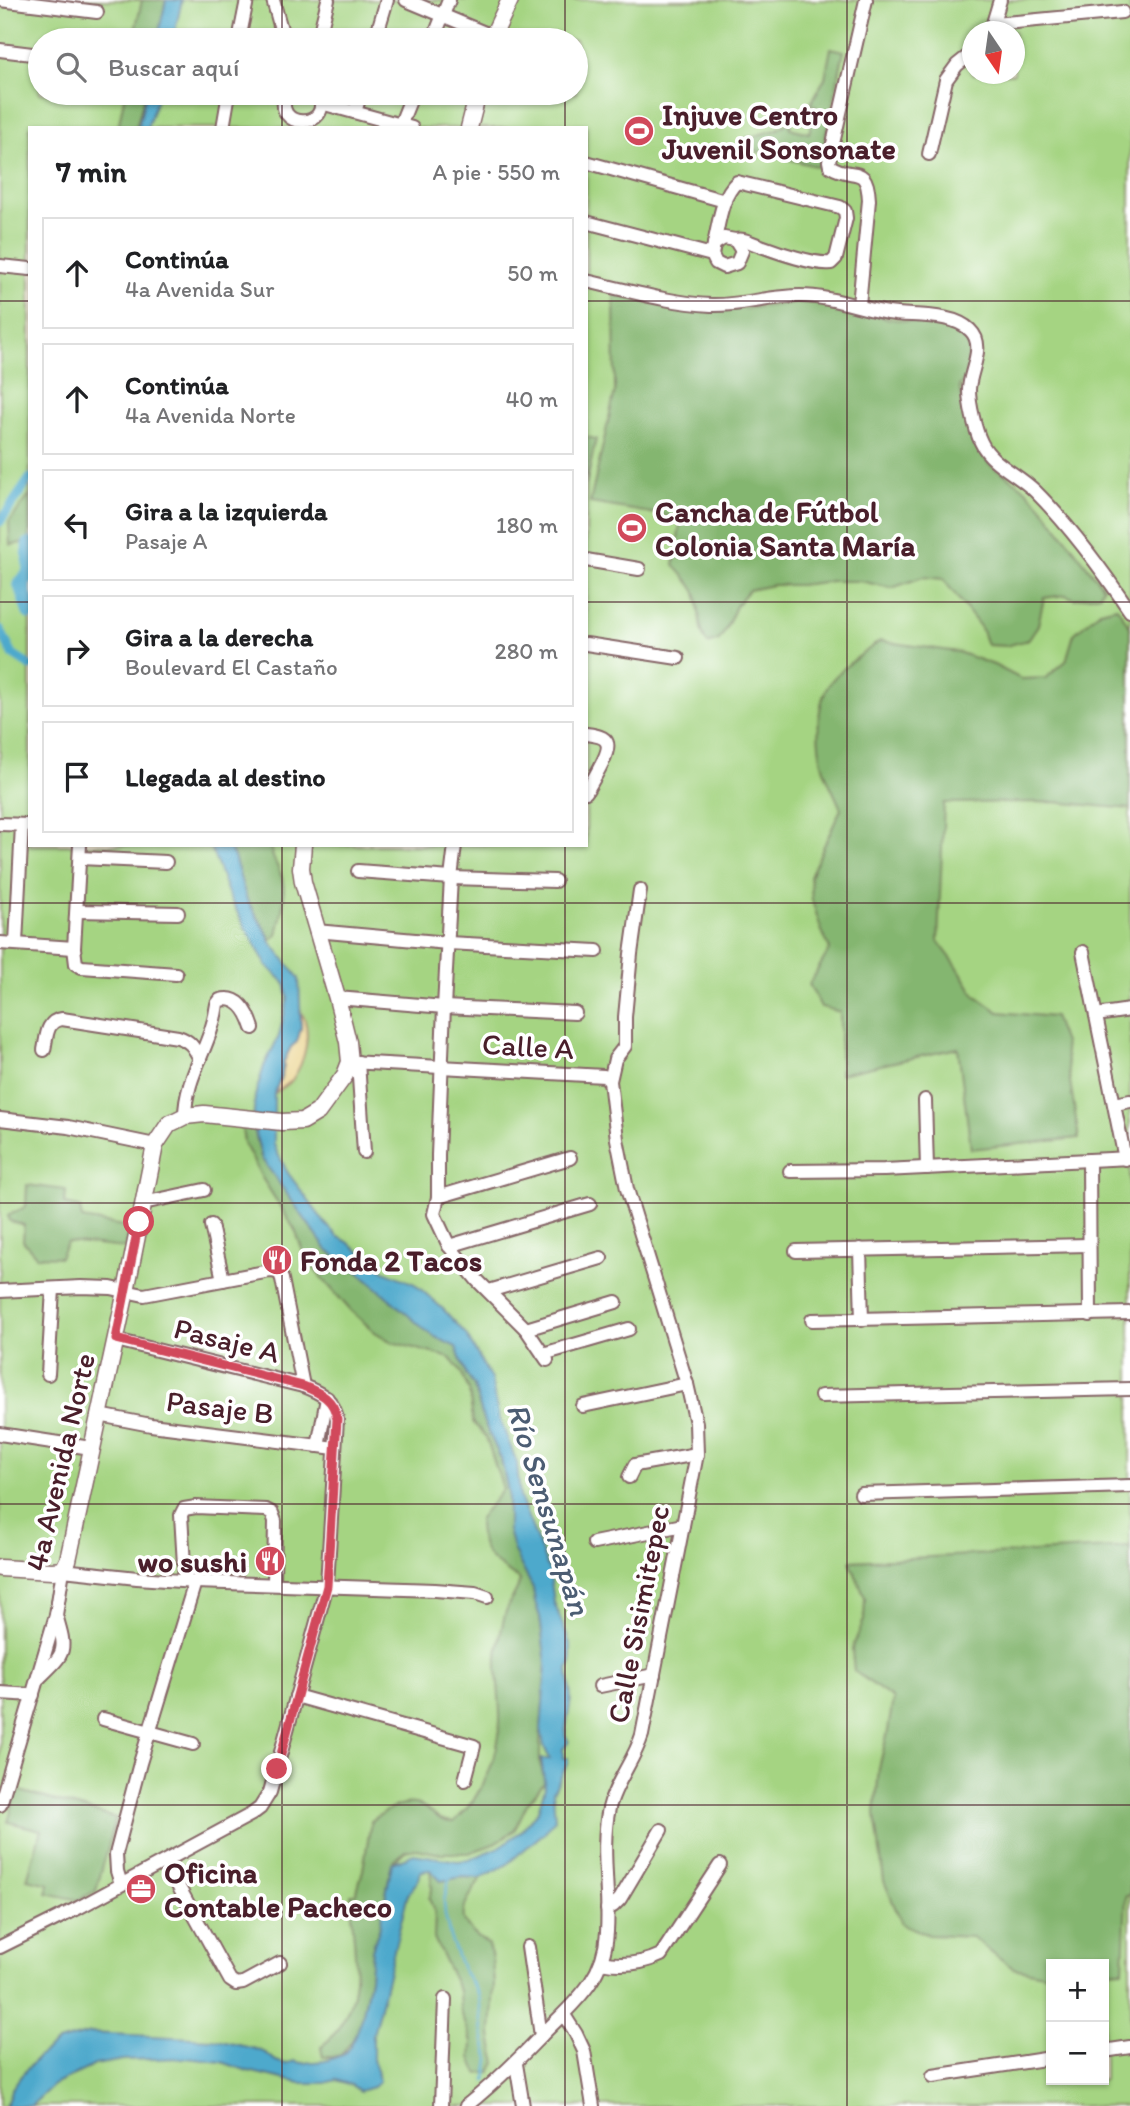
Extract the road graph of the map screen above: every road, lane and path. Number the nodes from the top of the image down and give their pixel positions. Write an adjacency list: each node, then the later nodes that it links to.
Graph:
1 (0, 0): 11 (street)
2 (247, 0): 16 (street)
3 (273, 0): 17 (street)
4 (328, 0): 18 (street)
5 (387, 0): 19 (street)
6 (406, 0): 13 (street)
7 (449, 0): 13 (street)
8 (510, 0): 22 (main road)
9 (866, 0): 50 (street)
10 (1000, 0): 14 (street)
11 (97, 12)
12 (1122, 12): 15 (street)
13 (442, 16): 20 (street); 21 (street)
14 (994, 21)
15 (1025, 24)
16 (241, 28)
17 (281, 28)
18 (321, 28)
19 (379, 28)
20 (438, 28)
21 (463, 28)
22 (497, 28)
23 (0, 50): 24 (street)
24 (28, 54)
25 (962, 61): 40 (street)
26 (227, 105): 36 (street)
27 (285, 105): 34 (street)
28 (318, 105): 35 (street)
29 (337, 105): 33 (street)
30 (357, 105): 33 (street)
31 (410, 105): 38 (street)
32 (476, 105): 39 (main road)
33 (355, 112): 37 (street)
34 (294, 124): 35 (street)
35 (310, 124)
36 (223, 126)
37 (401, 126)
38 (404, 126)
39 (471, 126)
40 (929, 154)
41 (588, 163): 42 (street)
42 (725, 201): 43 (street); 45 (street)
43 (720, 221): 45 (street); 46 (street)
44 (588, 222): 46 (street)
45 (735, 243): 46 (street); 46 (street)
46 (713, 249)
47 (0, 267): 48 (street)
48 (28, 269)
49 (588, 281): 50 (street)
50 (859, 305): 53 (street)
51 (588, 560): 52 (street)
52 (639, 569)
53 (1130, 611)
54 (588, 644): 55 (street)
55 (678, 658)
56 (588, 734): 57 (street)
57 (588, 788)
58 (0, 824): 59 (street)
59 (26, 825): 72 (street)
60 (303, 847): 70 (main road)
61 (455, 847): 65 (street)
62 (80, 852): 63 (street); 68 (street)
63 (166, 862)
64 (358, 871): 65 (street)
65 (451, 878): 66 (street); 73 (street)
66 (555, 881)
67 (640, 890): 88 (street)
68 (77, 911): 69 (street); 74 (street)
69 (178, 913)
70 (316, 931): 73 (street); 78 (main road)
71 (0, 943): 72 (street)
72 (16, 943): 74 (street)
73 (448, 943): 75 (street); 79 (street)
74 (74, 948): 77 (street)
75 (597, 951)
76 (1083, 952): 82 (street)
77 (176, 974)
78 (337, 998): 79 (street); 86 (main road)
79 (444, 1007): 81 (street); 87 (street)
80 (1130, 1010): 82 (street)
81 (575, 1013)
82 (1096, 1015): 91 (street)
83 (253, 1028): 85 (street)
84 (44, 1050): 85 (street)
85 (200, 1059): 92 (street)
86 (354, 1062): 87 (street, Calle A); 92 (main road); 95 (street)
87 (442, 1067): 88 (street, Calle A); 102 (street)
88 (610, 1081): 125 (street, Calle Sisimitepec)
89 (925, 1100): 99 (street)
90 (1130, 1101): 91 (street)
91 (1115, 1104): 97 (street)
92 (185, 1116): 94 (main road)
93 (0, 1119): 94 (street)
94 (155, 1145): 103 (main road, 4a Avenida Norte)
95 (364, 1152)
96 (570, 1158): 102 (street)
97 (1128, 1159): 98 (street)
98 (1089, 1160): 99 (street); 106 (street)
99 (927, 1168): 100 (street)
100 (790, 1171)
101 (204, 1190): 103 (street)
102 (438, 1197): 107 (street)
103 (143, 1203): 113 (main road, 4a Avenida Norte)
104 (590, 1204): 107 (street)
105 (211, 1225): 111 (street)
106 (1089, 1245): 108 (street); 118 (street)
107 (449, 1246): 115 (street)
108 (860, 1249): 109 (street); 120 (street)
109 (796, 1251)
110 (601, 1258): 115 (street)
111 (223, 1280): 113 (street); 126 (street)
112 (53, 1289): 113 (street); 114 (street); 124 (street)
113 (126, 1291): 123 (main road, 4a Avenida Norte)
114 (0, 1292)
115 (489, 1292): 121 (street)
116 (616, 1302): 121 (street)
117 (1130, 1313): 118 (street)
118 (1090, 1315): 120 (street)
119 (811, 1320): 120 (street)
120 (862, 1320)
121 (526, 1329): 122 (street)
122 (629, 1329)
123 (116, 1339): 126 (street, Pasaje A); 131 (main road, 4a Avenida Norte)
124 (48, 1374)
125 (687, 1384): 130 (street); 136 (street, Calle Sisimitepec)
126 (303, 1386): 129 (street, Pasaje A)
127 (1130, 1389): 128 (street)
128 (821, 1396)
129 (326, 1397): 133 (street); 135 (street)
130 (583, 1406)
131 (99, 1415): 133 (street, Pasaje B); 134 (main road, 4a Avenida Norte)
132 (0, 1434): 134 (street)
133 (318, 1446): 135 (street, Pasaje B)
134 (91, 1448): 143 (main road, 4a Avenida Norte)
135 (335, 1448): 146 (street)
136 (697, 1454): 137 (street); 140 (street, Calle Sisimitepec)
137 (629, 1477)
138 (1130, 1486): 139 (street)
139 (861, 1494)
140 (683, 1525): 141 (street); 148 (street, Calle Sisimitepec)
141 (594, 1543)
142 (0, 1568): 143 (main road)
143 (63, 1570): 144 (street); 151 (street, 4a Avenida Norte)
144 (190, 1581): 145 (street); 145 (street); 154 (street)
145 (274, 1584): 146 (street)
146 (327, 1586): 147 (street); 152 (street)
147 (487, 1597)
148 (654, 1675): 149 (street); 162 (street, Calle Sisimitepec)
149 (600, 1686)
150 (0, 1693): 151 (street)
151 (33, 1695): 157 (street)
152 (296, 1696): 156 (street); 159 (street)
153 (103, 1718): 154 (street)
154 (150, 1732): 155 (street); 161 (street)
155 (193, 1744)
156 (465, 1780)
157 (0, 1805)
158 (661, 1830): 162 (street)
159 (166, 1862): 161 (street); 166 (street)
160 (720, 1865): 165 (street)
161 (121, 1884): 163 (street)
162 (607, 1909): 165 (street, Calle Sisimitepec)
163 (1, 1945)
164 (528, 1947): 169 (street)
165 (601, 1962): 168 (street, Calle Sisimitepec)
166 (281, 1963)
167 (445, 1999): 175 (street)
168 (564, 2015): 169 (street, Calle Sisimitepec); 178 (street)
169 (541, 2036): 173 (street, Calle Sisimitepec)
170 (1130, 2047): 171 (street)
171 (1109, 2050)
172 (1046, 2059): 174 (street)
173 (516, 2064): 176 (street, Calle Sisimitepec); 177 (street)
174 (933, 2076)
175 (441, 2106)
176 (466, 2106)
177 (523, 2106)
178 (593, 2106)

